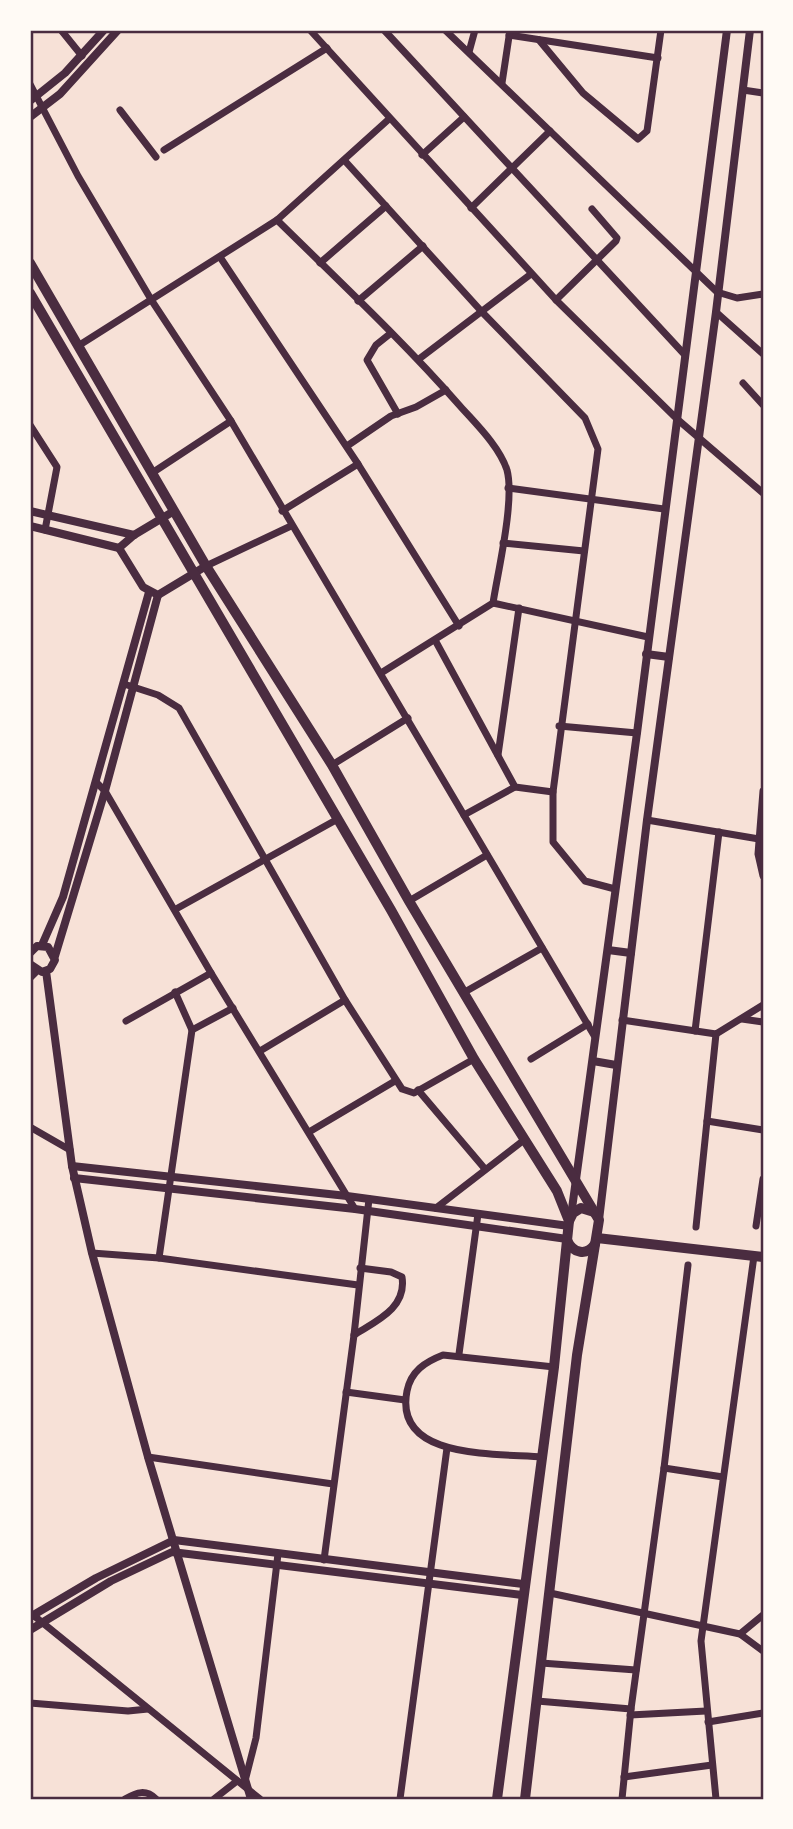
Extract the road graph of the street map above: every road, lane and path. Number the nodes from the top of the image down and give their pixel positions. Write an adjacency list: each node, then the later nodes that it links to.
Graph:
1 (61, 30): 15 (street)
2 (104, 30): 15 (street)
3 (118, 30): 22 (street)
4 (310, 30): 13 (street)
5 (384, 30): 25 (street)
6 (445, 30): 14 (street)
7 (475, 30): 14 (street)
8 (661, 30): 16 (street)
9 (727, 30): 42 (street)
10 (750, 30): 19 (street)
11 (509, 32): 12 (street); 17 (street)
12 (539, 40): 16 (street); 16 (street)
13 (327, 48): 26 (street); 28 (street)
14 (469, 52): 17 (street)
15 (82, 56): 21 (street)
16 (658, 58)
17 (502, 83): 27 (street)
18 (30, 84): 21 (street)
19 (743, 90): 20 (street); 44 (street)
20 (763, 93)
21 (33, 98): 22 (street)
22 (43, 108): 24 (street); 48 (street)
23 (120, 110): 30 (street)
24 (30, 117)
25 (464, 117): 29 (street); 32 (street)
26 (389, 119): 29 (street); 31 (street)
27 (551, 131): 32 (street); 42 (street)
28 (164, 150)
29 (422, 155): 34 (street)
30 (156, 157)
31 (345, 161): 33 (street); 36 (street)
32 (512, 169): 34 (street); 39 (street)
33 (386, 206): 37 (street); 41 (street)
34 (471, 208): 43 (street)
35 (592, 209): 39 (street)
36 (277, 220): 38 (street); 41 (street)
37 (423, 246): 49 (street); 50 (street)
38 (220, 257): 48 (street); 65 (street)
39 (596, 262): 47 (street); 55 (street)
40 (30, 263): 53 (main road)
41 (320, 263): 49 (street)
42 (696, 272): 44 (street); 55 (street)
43 (531, 274): 47 (street); 50 (street)
44 (718, 292): 46 (street); 51 (street)
45 (30, 293): 76 (main road)
46 (763, 294)
47 (556, 300): 61 (street)
48 (152, 301): 53 (street); 62 (street)
49 (358, 301): 52 (street)
50 (482, 312): 56 (street); 70 (street)
51 (716, 312): 54 (street); 64 (street)
52 (391, 333): 56 (street); 60 (street)
53 (78, 346): 67 (main road)
54 (763, 354)
55 (685, 355): 61 (street)
56 (419, 359): 58 (street)
57 (743, 383): 59 (street)
58 (446, 390): 60 (street); 68 (street)
59 (763, 405)
60 (398, 414): 65 (street)
61 (677, 419): 64 (street); 71 (street)
62 (231, 421): 67 (street); 74 (street)
63 (30, 425): 75 (street)
64 (700, 437): 69 (street); 94 (street)
65 (347, 446): 66 (street)
66 (358, 464): 74 (street); 90 (street)
67 (152, 473): 73 (main road)
68 (508, 488): 70 (street); 81 (street)
69 (763, 493)
70 (592, 500): 71 (street); 83 (street)
71 (664, 509): 91 (street)
72 (30, 511): 75 (street)
73 (174, 511): 76 (street); 84 (main road)
74 (282, 511): 78 (street)
75 (50, 516): 79 (street); 80 (street)
76 (161, 520): 80 (street); 85 (main road)
77 (30, 526): 79 (street)
78 (290, 526): 84 (street); 95 (street)
79 (45, 530): 82 (street)
80 (134, 535): 82 (street)
81 (503, 543): 83 (street); 87 (street)
82 (119, 548): 86 (street)
83 (584, 551): 89 (street)
84 (206, 566): 85 (street); 101 (main road)
85 (194, 573): 86 (street); 108 (main road)
86 (158, 593): 96 (street)
87 (493, 603): 88 (street); 90 (street)
88 (519, 608): 89 (street); 100 (street)
89 (575, 619): 91 (street); 98 (street)
90 (459, 626): 92 (street)
91 (648, 637): 93 (street)
92 (435, 640): 95 (street); 100 (street)
93 (646, 654): 94 (street); 99 (street)
94 (669, 657): 109 (street)
95 (381, 673): 97 (street)
96 (128, 685): 102 (street); 104 (street); 113 (street)
97 (408, 719): 101 (street); 107 (street)
98 (559, 726): 99 (street); 106 (street)
99 (637, 733): 115 (street)
100 (498, 755): 103 (street)
101 (332, 765): 116 (main road)
102 (96, 782): 104 (street); 118 (street)
103 (515, 787): 106 (street); 107 (street)
104 (105, 791): 117 (street); 123 (street)
105 (763, 791): 111 (street)
106 (553, 792): 115 (street)
107 (464, 815): 112 (street)
108 (336, 820): 113 (street); 143 (main road)
109 (647, 820): 110 (street); 122 (street)
110 (719, 832): 111 (street); 139 (street)
111 (759, 839): 114 (street)
112 (487, 855): 116 (street); 119 (street)
113 (265, 862): 117 (street); 130 (street)
114 (763, 876)
115 (615, 889): 120 (street)
116 (409, 901): 129 (main road)
117 (176, 909): 126 (street)
118 (36, 945): 121 (street); 123 (street)
119 (542, 948): 129 (street); 137 (street)
120 (608, 950): 122 (street); 141 (street)
121 (30, 953)
122 (631, 953): 134 (street)
123 (55, 956): 125 (street)
124 (30, 964): 125 (street)
125 (42, 971): 127 (street); 154 (street)
126 (211, 973): 128 (street); 132 (street)
127 (30, 978)
128 (175, 992): 135 (street); 138 (street)
129 (463, 993): 160 (main road)
130 (345, 1000): 142 (street); 147 (street)
131 (763, 1005): 133 (street)
132 (233, 1008): 138 (street); 142 (street)
133 (741, 1019): 136 (street); 140 (street)
134 (622, 1020): 139 (street); 146 (street)
135 (126, 1021)
136 (763, 1022)
137 (588, 1024): 141 (street); 144 (street)
138 (192, 1030): 157 (street)
139 (695, 1031): 140 (street)
140 (716, 1034): 149 (street)
141 (596, 1037): 145 (street)
142 (260, 1051): 152 (street)
143 (474, 1059): 148 (street); 153 (main road)
144 (531, 1059)
145 (593, 1061): 146 (street); 160 (street)
146 (616, 1065): 168 (street)
147 (395, 1081): 148 (street); 152 (street)
148 (418, 1090): 156 (street)
149 (708, 1121): 151 (street); 172 (street)
150 (30, 1126): 154 (street)
151 (763, 1130)
152 (309, 1132): 162 (street)
153 (524, 1140): 156 (street); 169 (main road)
154 (70, 1150): 155 (street)
155 (72, 1166): 157 (street); 158 (street)
156 (485, 1169): 164 (street)
157 (171, 1175): 161 (street); 162 (street)
158 (74, 1178): 161 (street); 175 (street)
159 (763, 1179): 171 (street)
160 (577, 1184): 168 (main road); 169 (street)
161 (170, 1187): 165 (street); 177 (street)
162 (347, 1196): 163 (street); 165 (street)
163 (369, 1199): 164 (street); 166 (street)
164 (436, 1208): 167 (street)
165 (355, 1209): 166 (street)
166 (367, 1211): 170 (street); 179 (street)
167 (478, 1214): 169 (street); 170 (street)
168 (597, 1216): 169 (main road); 174 (main road)
169 (570, 1221): 173 (main road)
170 (476, 1226): 173 (street); 182 (street)
171 (756, 1226)
172 (696, 1227)
173 (568, 1239): 174 (main road); 183 (main road)
174 (596, 1241): 176 (main road); 199 (main road)
175 (92, 1253): 177 (street); 187 (street)
176 (759, 1256): 190 (street)
177 (159, 1258): 180 (street)
178 (688, 1265): 189 (street)
179 (360, 1268): 180 (street); 181 (street)
180 (358, 1285): 181 (street)
181 (355, 1335): 184 (street)
182 (459, 1354): 183 (street); 185 (street)
183 (554, 1367): 188 (main road)
184 (346, 1392): 185 (street); 191 (street)
185 (405, 1400): 186 (street)
186 (446, 1448): 188 (street); 196 (street)
187 (148, 1457): 191 (street); 192 (street)
188 (542, 1457): 198 (main road)
189 (664, 1468): 190 (street); 201 (street)
190 (723, 1477): 205 (street)
191 (333, 1484): 195 (street)
192 (174, 1540): 193 (street); 194 (street); 203 (street)
193 (178, 1552): 194 (street); 204 (street); 221 (street)
194 (277, 1559): 195 (street); 197 (street); 221 (street)
195 (324, 1560): 196 (street)
196 (430, 1574): 197 (street); 198 (street)
197 (428, 1584): 200 (street); 227 (street)
198 (523, 1584): 200 (main road)
199 (550, 1593): 201 (street); 210 (main road)
200 (522, 1595): 228 (main road)
201 (644, 1614): 205 (street); 211 (street)
202 (763, 1615): 207 (street)
203 (32, 1616): 204 (street)
204 (44, 1623): 206 (street); 214 (street)
205 (703, 1624): 207 (street); 215 (street)
206 (30, 1630)
207 (740, 1634): 209 (street)
208 (763, 1640): 209 (street)
209 (763, 1651)
210 (541, 1663): 211 (street); 212 (main road)
211 (636, 1670): 216 (street)
212 (537, 1701): 216 (street); 229 (main road)
213 (30, 1703): 214 (street)
214 (148, 1709): 221 (street)
215 (706, 1711): 216 (street); 218 (street)
216 (630, 1712): 220 (street)
217 (763, 1713): 218 (street)
218 (708, 1722): 219 (street)
219 (712, 1765): 220 (street); 231 (street)
220 (624, 1777): 230 (street)
221 (241, 1781): 222 (street); 225 (street)
222 (251, 1795): 226 (street)
223 (153, 1796): 224 (street)
224 (125, 1799)
225 (214, 1799)
226 (260, 1799)
227 (400, 1799)
228 (497, 1799)
229 (525, 1799)
230 (622, 1799)
231 (716, 1799)

